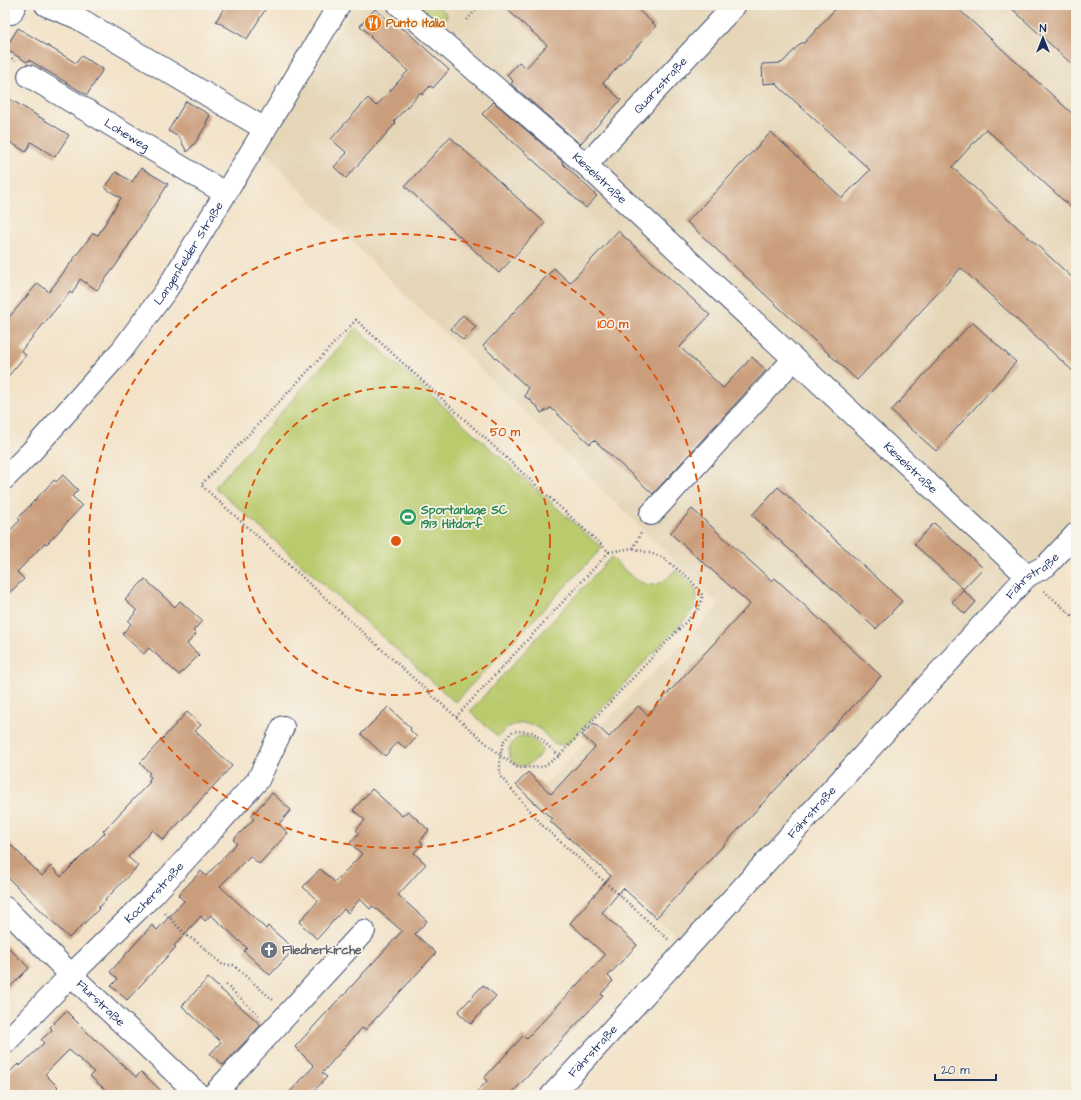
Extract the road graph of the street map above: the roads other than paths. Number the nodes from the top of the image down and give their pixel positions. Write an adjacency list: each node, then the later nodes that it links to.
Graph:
1 (46, 5): 6 (street)
2 (339, 5): 6 (street, Langenfelder Straße)
3 (399, 5): 7 (street, Kieselstraße)
4 (735, 5): 7 (street, Quarzstraße)
5 (29, 76): 8 (street, Loheweg)
6 (265, 129): 8 (street, Langenfelder Straße)
7 (586, 165): 9 (street, Kieselstraße)
8 (225, 193): 10 (street, Langenfelder Straße)
9 (794, 359): 11 (street); 13 (street, Kieselstraße)
10 (5, 478)
11 (651, 514)
12 (1076, 534): 13 (street, Fährstraße)
13 (1027, 576): 21 (street, Fährstraße)
14 (283, 727): 17 (street, Kocherstraße)
15 (5, 908): 17 (street, Flurstraße)
16 (364, 931): 20 (street)
17 (70, 975): 18 (street, Kocherstraße); 19 (street, Flurstraße)
18 (5, 1043)
19 (199, 1095)
20 (214, 1095)
21 (552, 1095)

